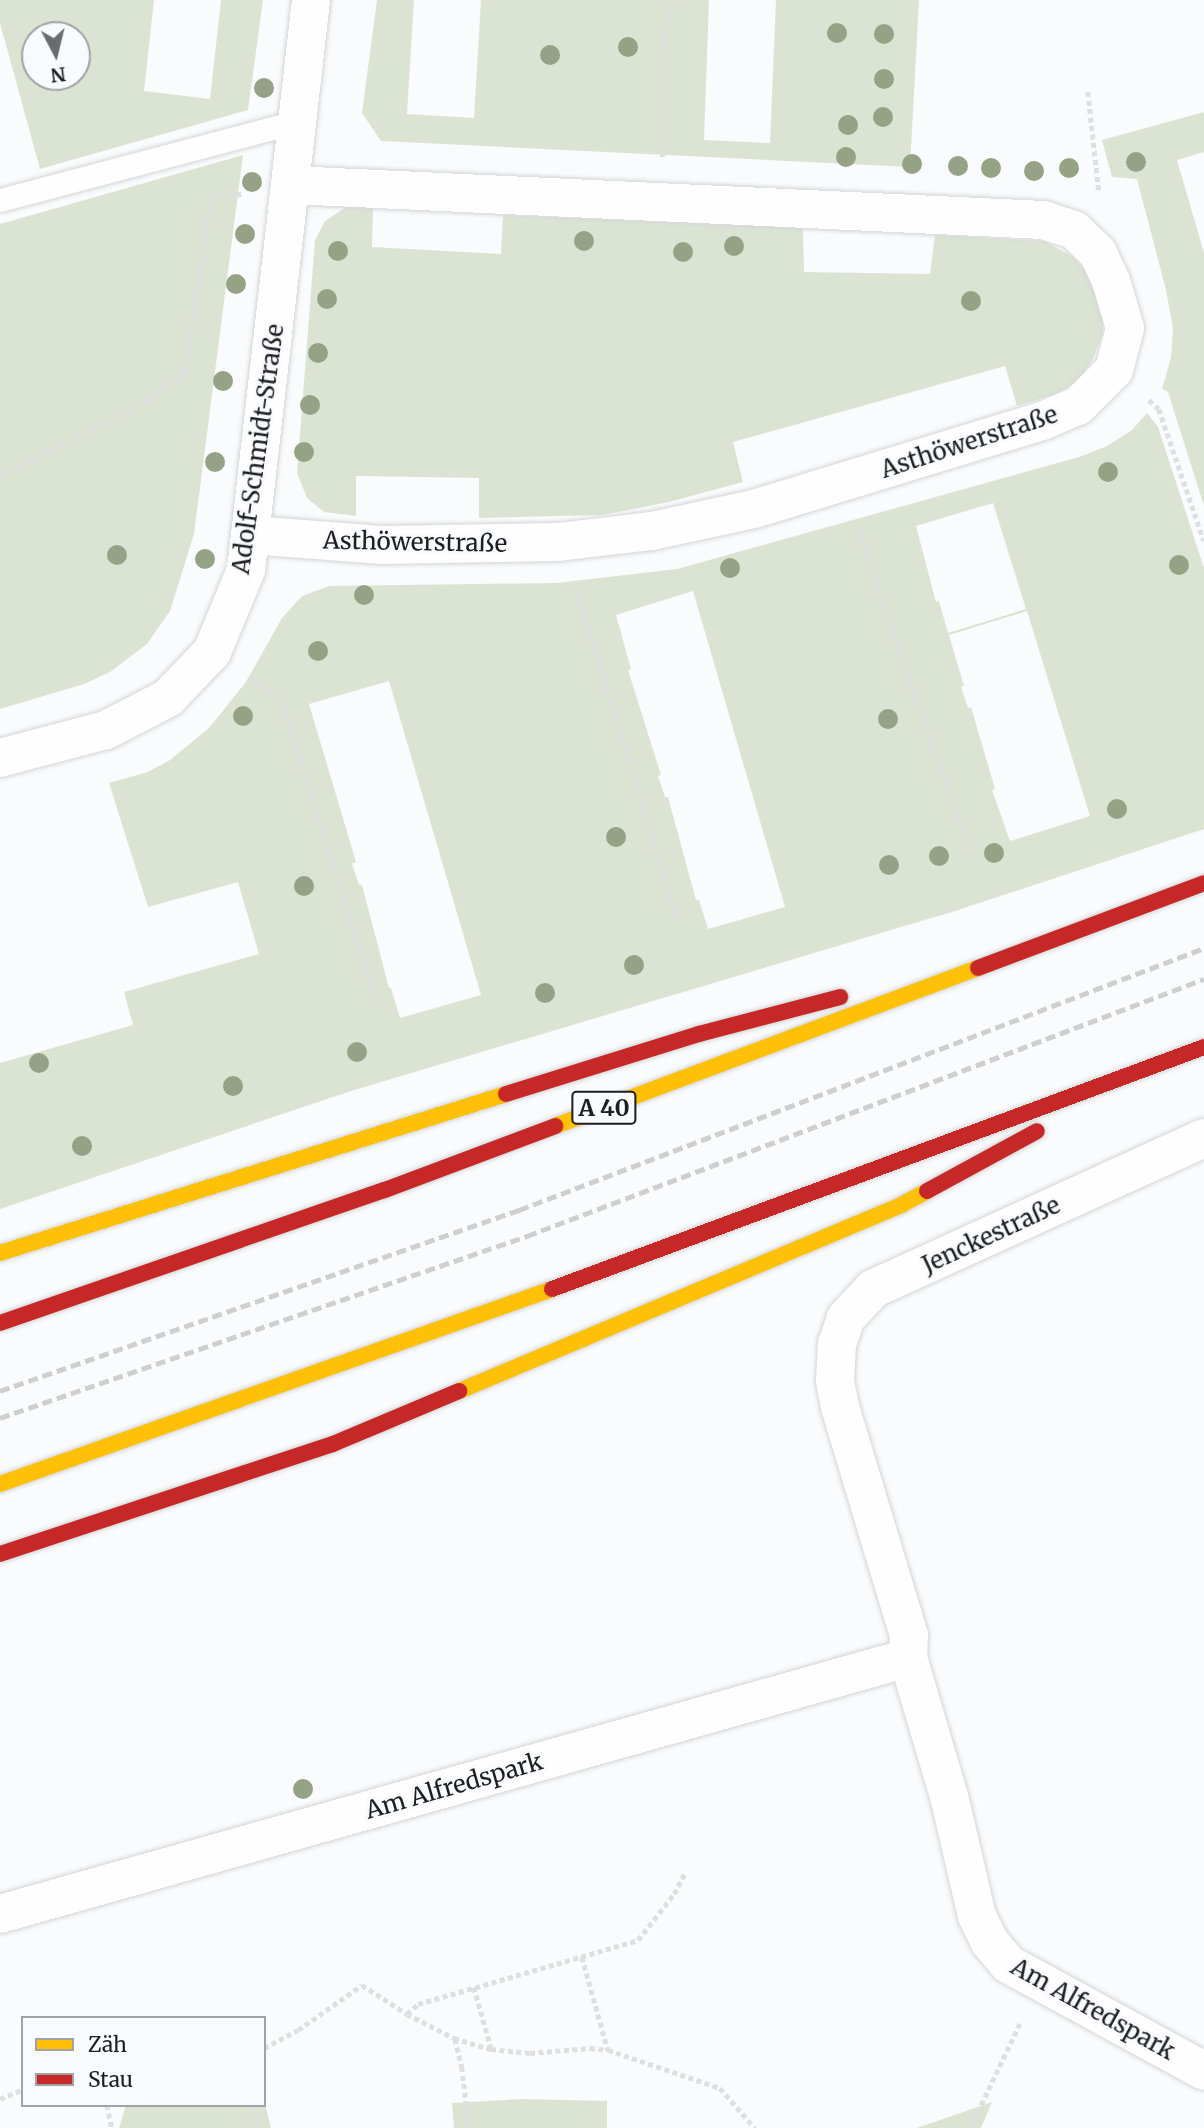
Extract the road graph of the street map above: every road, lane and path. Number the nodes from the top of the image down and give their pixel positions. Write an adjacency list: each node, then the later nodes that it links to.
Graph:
1 (312, 0): 4 (street, Adolf-Schmidt-Straße)
2 (672, 0): 5 (path)
3 (1088, 92): 7 (path)
4 (298, 121): 6 (street, Adolf-Schmidt-Straße); 9 (lane)
5 (662, 169)
6 (290, 186): 13 (street, Adolf-Schmidt-Straße); 13 (street, Asthöwerstraße)
7 (1100, 192)
8 (246, 194): 11 (path)
9 (0, 200)
10 (1148, 400): 14 (path)
11 (0, 475)
12 (859, 524): 18 (path)
13 (251, 535): 17 (street, Adolf-Schmidt-Straße)
14 (1204, 541)
15 (574, 584): 20 (path)
16 (242, 671): 24 (path)
17 (0, 758)
18 (972, 852)
19 (1204, 883): 21 (highway, A 40)
20 (676, 915)
21 (1062, 938): 22 (highway); 29 (highway, A 40)
22 (887, 984)
23 (860, 991): 28 (highway)
24 (377, 1007)
25 (1204, 1047): 26 (highway)
26 (1155, 1066): 31 (highway); 32 (highway)
27 (1204, 1138): 30 (street, Jenckestraße)
28 (0, 1253)
29 (0, 1323)
30 (835, 1381): 33 (street, Am Alfredspark)
31 (0, 1484)
32 (0, 1554)
33 (908, 1658): 35 (street, Am Alfredspark); 37 (street, Am Alfredspark)
34 (685, 1872): 36 (path)
35 (0, 1914)
36 (582, 1957): 38 (path); 43 (path)
37 (1040, 1980): 44 (street, Am Alfredspark); 53 (path)
38 (474, 1987): 39 (path); 42 (path)
39 (407, 2014): 40 (path); 41 (path)
40 (454, 2038): 42 (path); 51 (path)
41 (266, 2047)
42 (491, 2049): 43 (path)
43 (608, 2050): 52 (path)
44 (1204, 2071)
45 (21, 2090): 46 (path)
46 (0, 2099)
47 (107, 2107): 49 (path)
48 (254, 2107): 50 (path)
49 (112, 2128)
50 (258, 2128)
51 (469, 2128)
52 (755, 2128)
53 (970, 2128)

